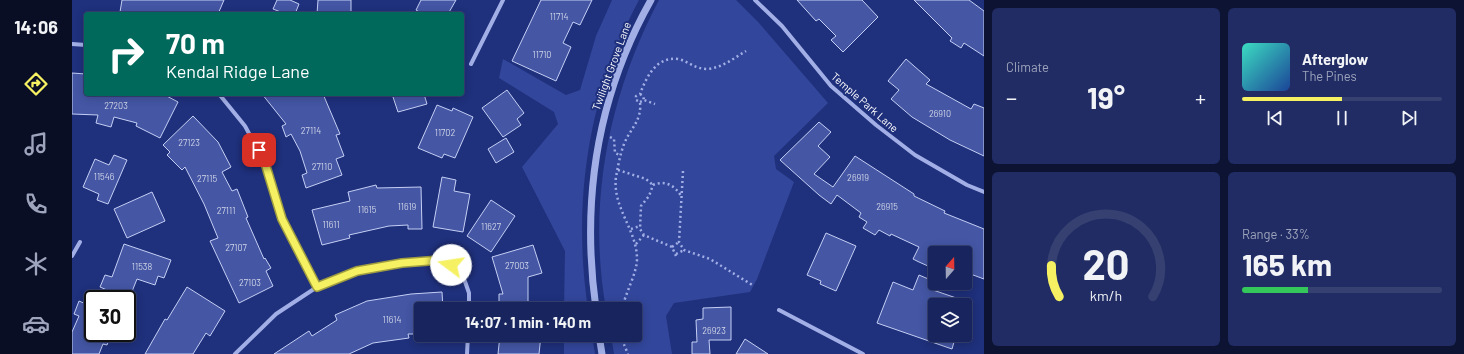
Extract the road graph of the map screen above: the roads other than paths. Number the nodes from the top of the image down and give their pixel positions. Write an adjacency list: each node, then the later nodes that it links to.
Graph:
1 (503, 0): 6 (street)
2 (650, 0): 13 (street, Twilight Grove Lane)
3 (755, 0): 8 (street, Temple Park Lane)
4 (72, 44): 5 (street)
5 (84, 45)
6 (471, 64)
7 (221, 96): 11 (street)
8 (984, 192)
9 (80, 242): 10 (street)
10 (72, 256)
11 (317, 287): 12 (street); 17 (street)
12 (469, 302)
13 (595, 302)
14 (779, 310): 20 (street)
15 (468, 342): 18 (street)
16 (601, 342): 19 (street)
17 (236, 354)
18 (467, 354)
19 (602, 354)
20 (864, 354)

